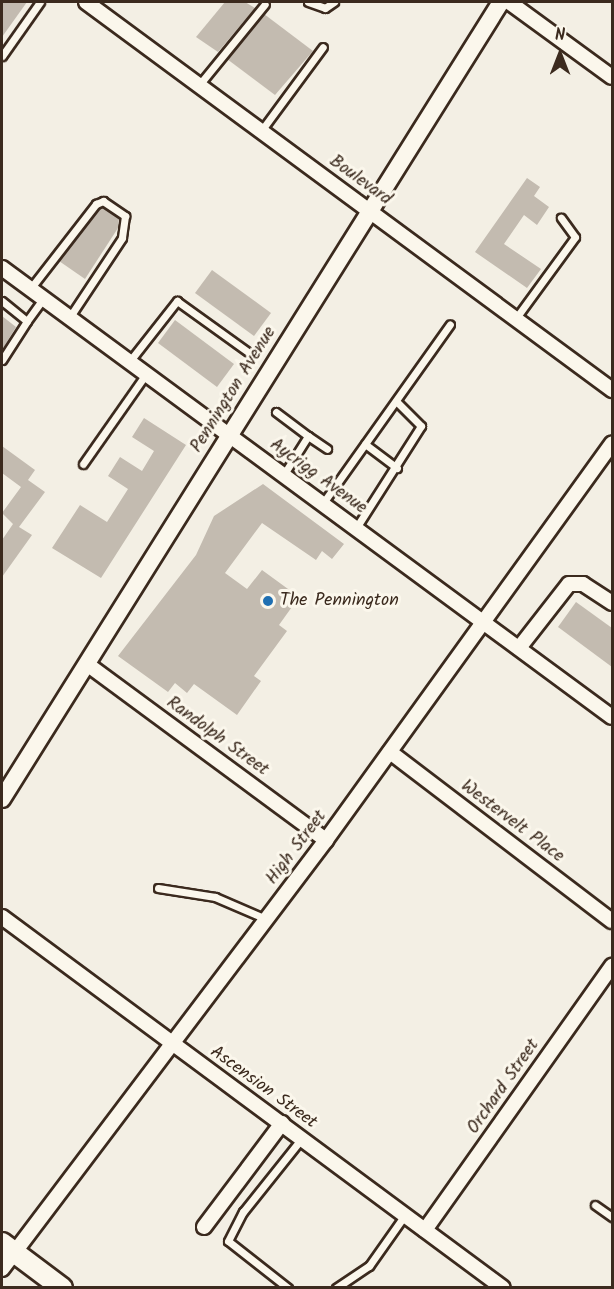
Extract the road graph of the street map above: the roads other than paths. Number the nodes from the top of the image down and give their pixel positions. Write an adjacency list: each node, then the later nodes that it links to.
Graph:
1 (40, 2): 9 (lane)
2 (86, 2): 11 (street, Boulevard)
3 (308, 2): 4 (lane)
4 (334, 2)
5 (501, 2): 13 (street, Pennington Avenue)
6 (509, 2): 10 (street)
7 (265, 4): 11 (lane)
8 (323, 47): 12 (lane)
9 (2, 56)
10 (612, 77)
11 (199, 85): 12 (street, Boulevard)
12 (261, 131): 13 (street, Boulevard)
13 (369, 211): 20 (street, Boulevard); 30 (street, Pennington Avenue)
14 (561, 218): 20 (lane)
15 (2, 268): 16 (street, Aycrigg Avenue)
16 (30, 290): 17 (street, Aycrigg Avenue); 19 (lane)
17 (43, 299): 19 (street, Aycrigg Avenue); 21 (lane)
18 (2, 301): 21 (lane)
19 (69, 318): 25 (street, Aycrigg Avenue)
20 (516, 318): 27 (street, Boulevard)
21 (27, 321): 24 (lane)
22 (450, 324): 28 (lane)
23 (248, 352): 25 (lane)
24 (2, 360)
25 (129, 362): 26 (street, Aycrigg Avenue)
26 (146, 374): 30 (street, Aycrigg Avenue); 35 (lane)
27 (612, 390)
28 (396, 400): 33 (lane); 36 (lane)
29 (276, 412): 31 (lane)
30 (230, 434): 37 (street, Aycrigg Avenue); 43 (street, Pennington Avenue)
31 (308, 436): 34 (lane); 37 (lane)
32 (612, 443): 41 (street, High Street)
33 (365, 444): 36 (lane); 38 (lane)
34 (327, 449)
35 (83, 464)
36 (397, 468): 39 (lane)
37 (284, 474): 38 (street, Aycrigg Avenue)
38 (323, 504): 39 (street, Aycrigg Avenue)
39 (356, 528): 41 (street, Aycrigg Avenue)
40 (612, 603): 42 (street)
41 (484, 622): 42 (street, Aycrigg Avenue); 45 (street, High Street)
42 (519, 648): 44 (street, Aycrigg Avenue)
43 (87, 664): 46 (street, Pennington Avenue); 47 (street, Randolph Street)
44 (612, 717)
45 (390, 752): 47 (street, High Street); 51 (street, Westervelt Place)
46 (2, 799)
47 (326, 840): 50 (street, High Street)
48 (158, 888): 50 (lane)
49 (2, 917): 53 (street, Ascension Street)
50 (266, 919): 53 (street, High Street)
51 (612, 921)
52 (612, 966): 60 (street, Orchard Street)
53 (172, 1043): 54 (street, Ascension Street); 61 (street, High Street)
54 (282, 1124): 55 (street, Ascension Street); 59 (street)
55 (302, 1138): 57 (street, Ascension Street); 64 (lane)
56 (595, 1205): 58 (lane)
57 (405, 1215): 60 (street, Ascension Street); 65 (lane)
58 (612, 1217)
59 (204, 1227)
60 (425, 1230): 66 (street, Ascension Street)
61 (8, 1248): 62 (street, High Street); 63 (main road)
62 (2, 1269)
63 (62, 1287)
64 (288, 1287)
65 (336, 1287)
66 (503, 1287)

